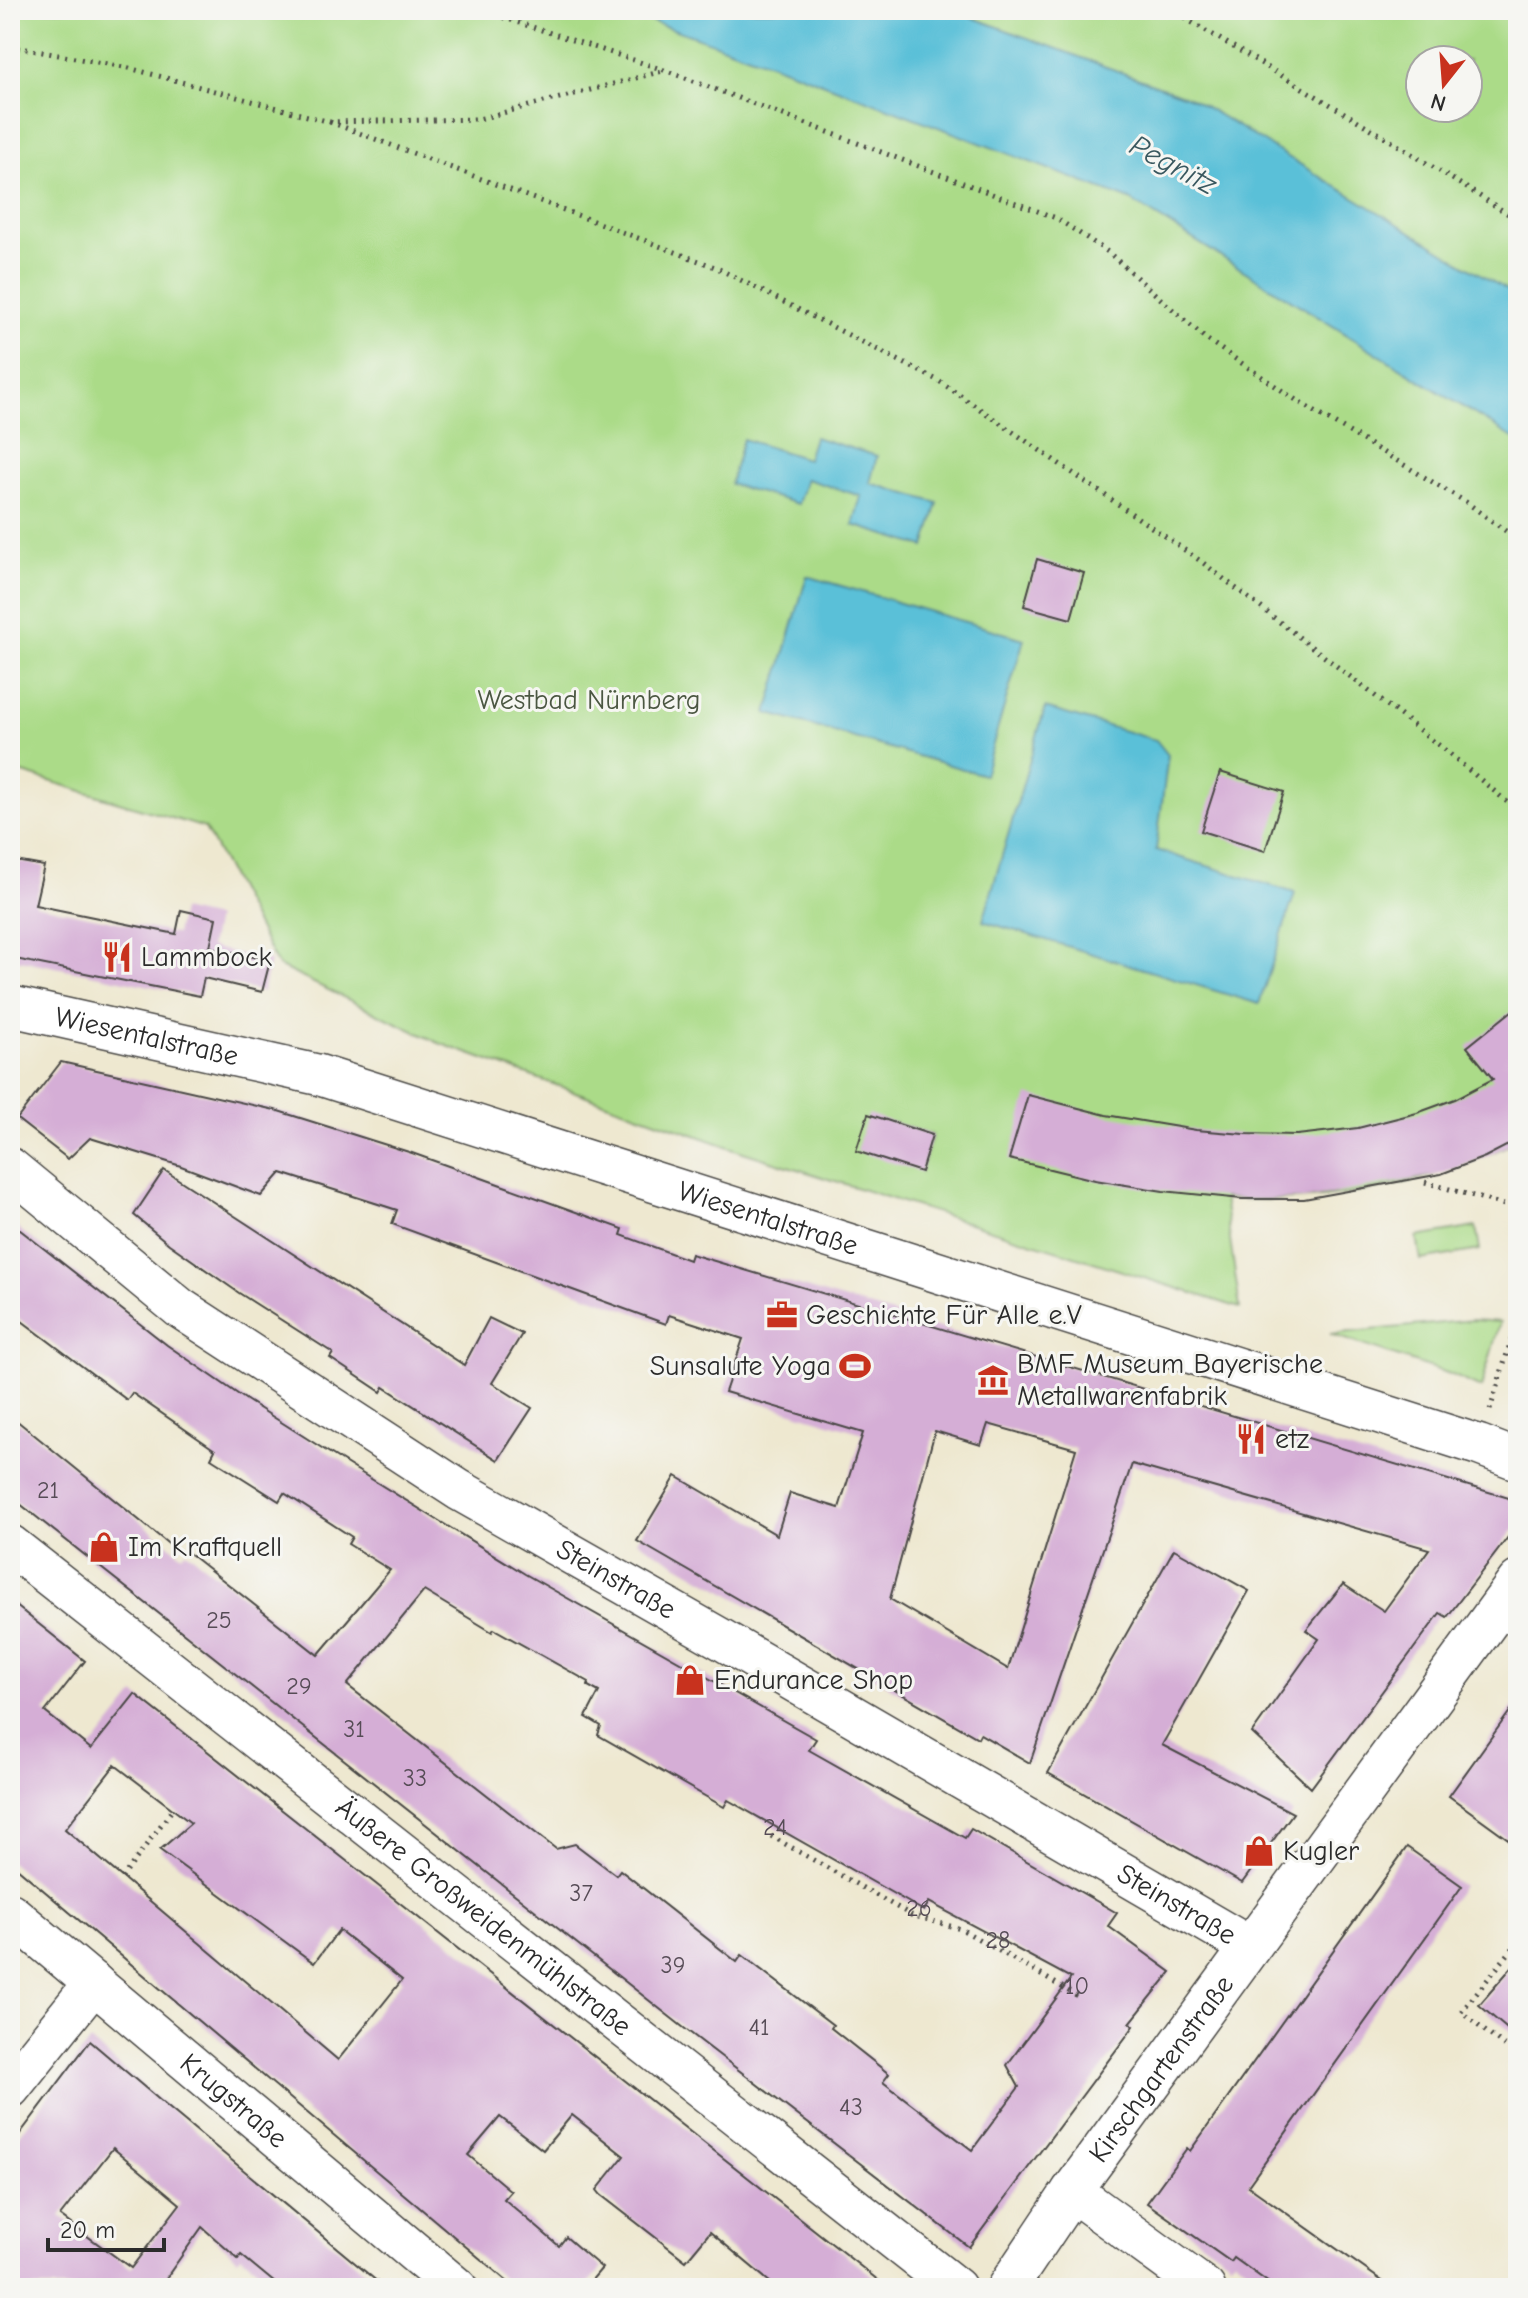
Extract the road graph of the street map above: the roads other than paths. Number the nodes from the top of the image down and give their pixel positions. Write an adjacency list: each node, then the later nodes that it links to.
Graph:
1 (11, 1013): 3 (street, Wiesentalstraße)
2 (10, 1168): 7 (street, Steinstraße)
3 (1518, 1460)
4 (10, 1545): 12 (street, Äußere Großweidenmühlstraße)
5 (1518, 1581): 7 (street, Kirschgartenstraße)
6 (10, 1913): 8 (street, Krugstraße)
7 (1250, 1947): 10 (street, Kirschgartenstraße)
8 (94, 1983): 9 (street); 11 (street, Krugstraße)
9 (10, 2088)
10 (1072, 2191): 13 (street, Kirschgartenstraße); 14 (street)
11 (457, 2288)
12 (956, 2288)
13 (1007, 2288)
14 (1205, 2288)

